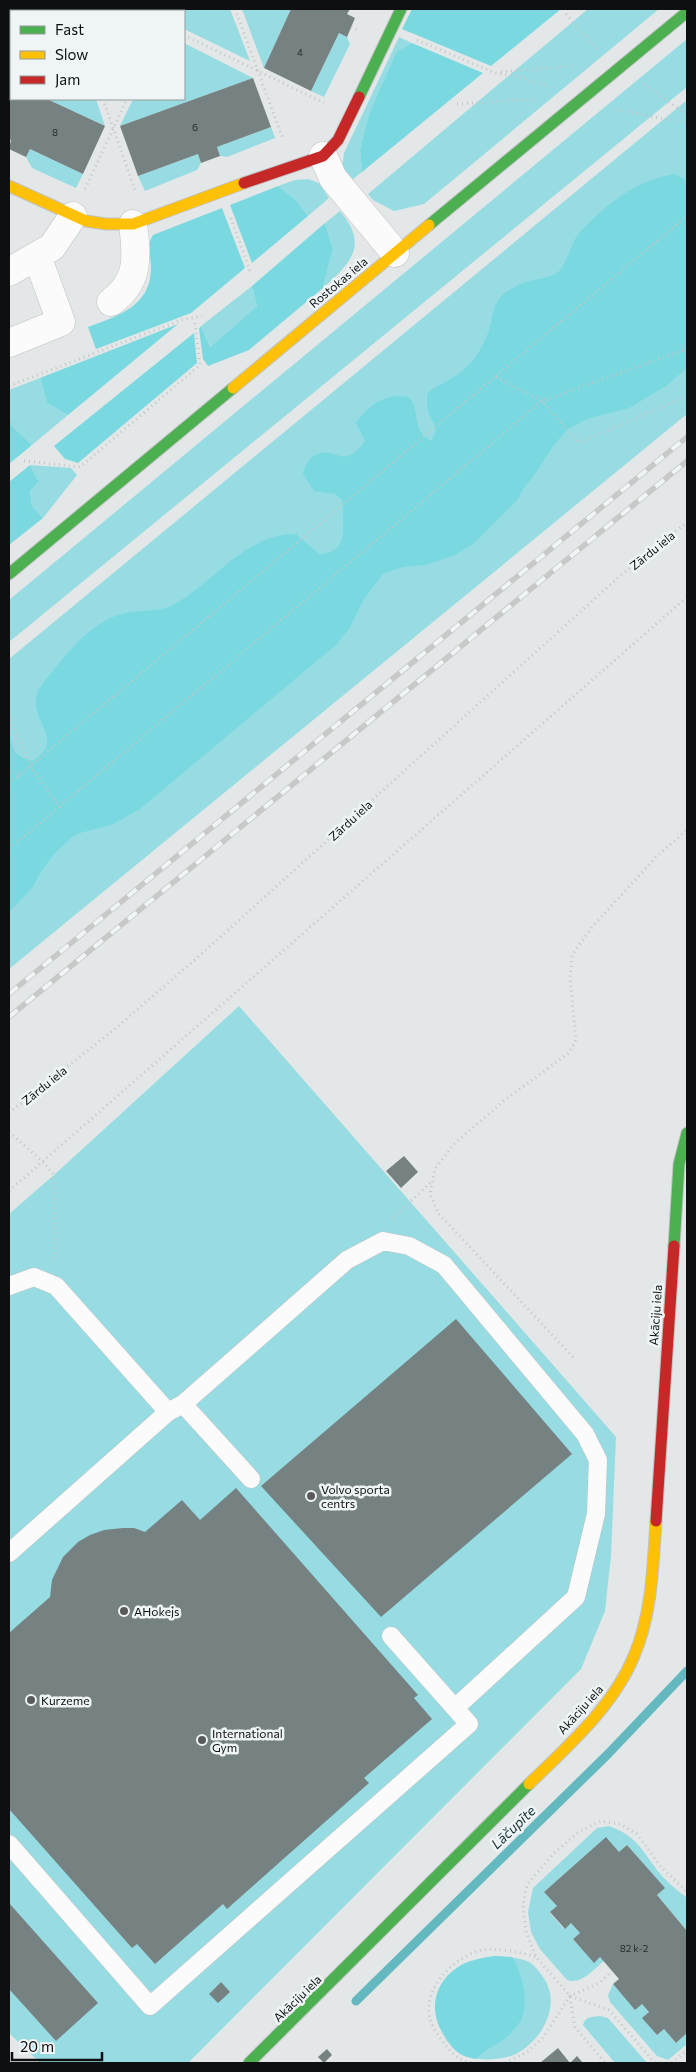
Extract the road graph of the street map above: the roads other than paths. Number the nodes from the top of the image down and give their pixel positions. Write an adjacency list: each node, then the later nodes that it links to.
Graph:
1 (401, 9): 3 (street)
2 (687, 12): 7 (street, Rostokas iela)
3 (323, 156): 6 (street); 7 (street)
4 (9, 186): 5 (street)
5 (73, 216): 6 (street); 8 (street)
6 (139, 222): 10 (street)
7 (395, 253): 12 (street, Rostokas iela)
8 (37, 256): 9 (street); 11 (street)
9 (9, 272)
10 (111, 302)
11 (9, 343)
12 (9, 574)
13 (687, 1133): 21 (street, Akāciju iela)
14 (9, 1286): 15 (lane)
15 (175, 1408): 16 (lane); 17 (lane); 19 (lane)
16 (251, 1479)
17 (9, 1553)
18 (391, 1636): 19 (lane)
19 (455, 1708): 20 (lane)
20 (9, 1844)
21 (249, 2063)

